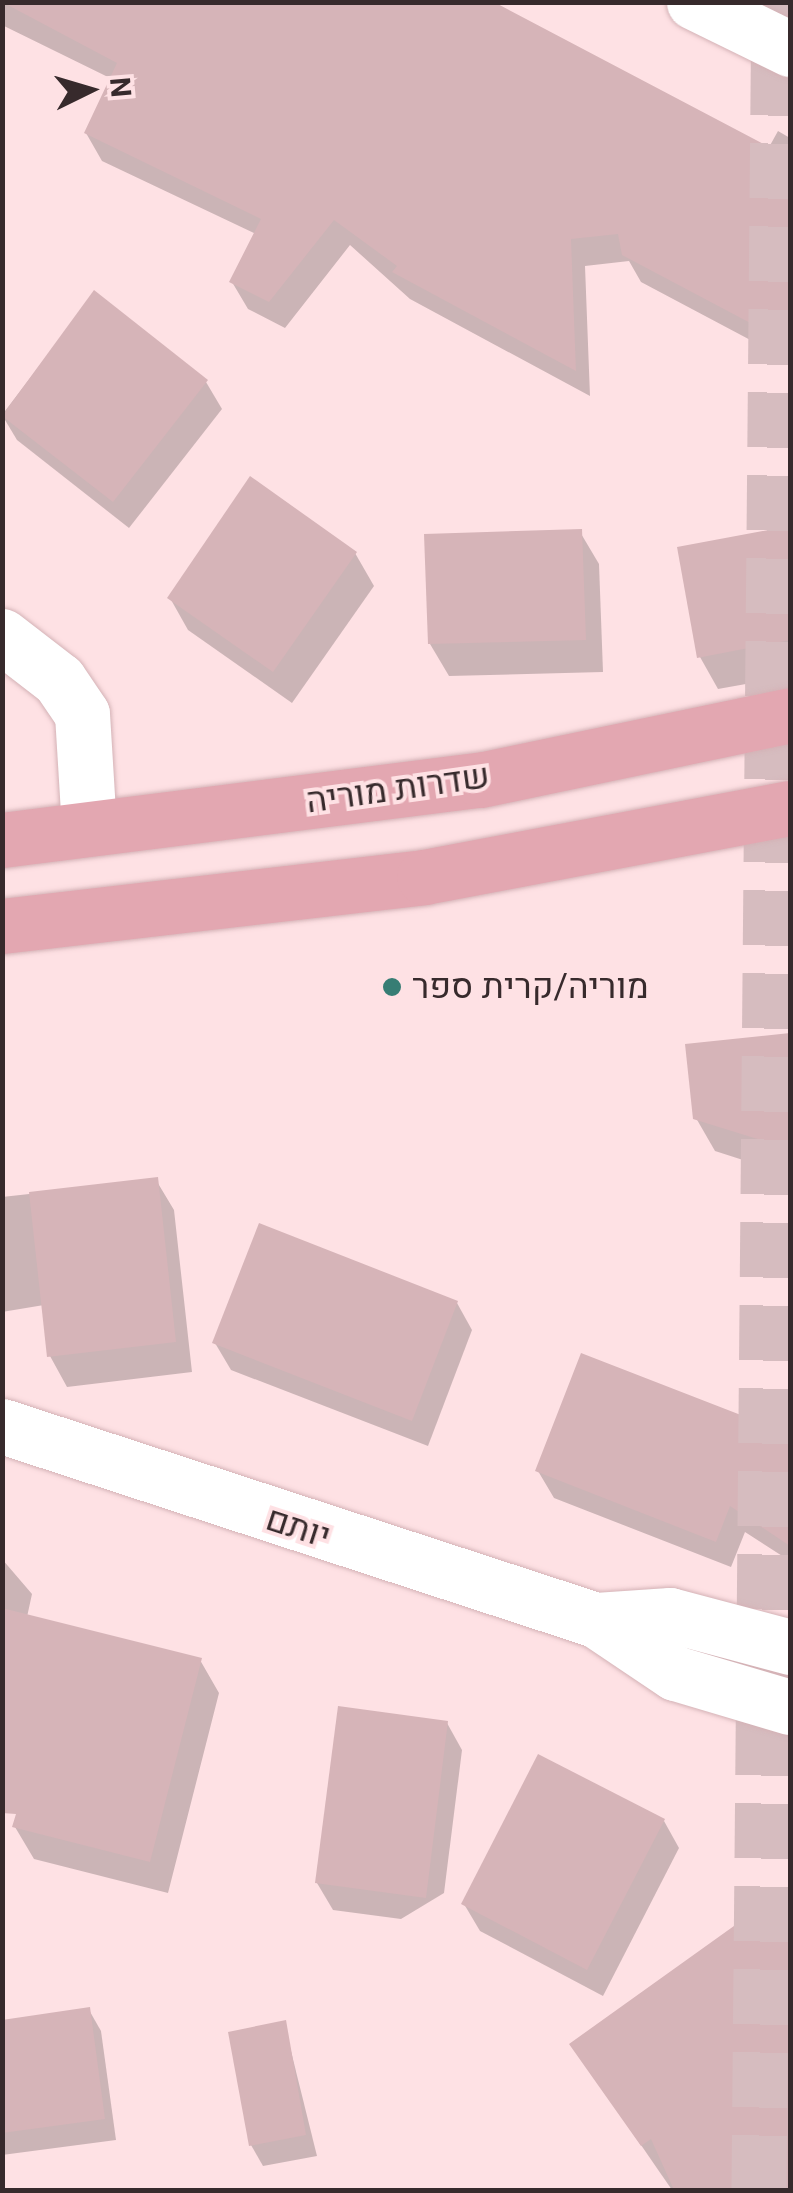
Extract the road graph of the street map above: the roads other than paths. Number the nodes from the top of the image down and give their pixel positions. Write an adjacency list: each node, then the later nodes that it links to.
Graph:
1 (694, 2): 2 (street)
2 (790, 49)
3 (2, 636): 6 (street)
4 (790, 715): 6 (main road, שדרות מוריה)
5 (790, 808): 8 (main road)
6 (89, 828): 7 (main road, שדרות מוריה)
7 (2, 840)
8 (2, 926)
9 (2, 1426): 10 (street, יותם)
10 (596, 1620): 11 (street, יותם); 12 (street, יותם)
11 (790, 1647)
12 (788, 1708)

